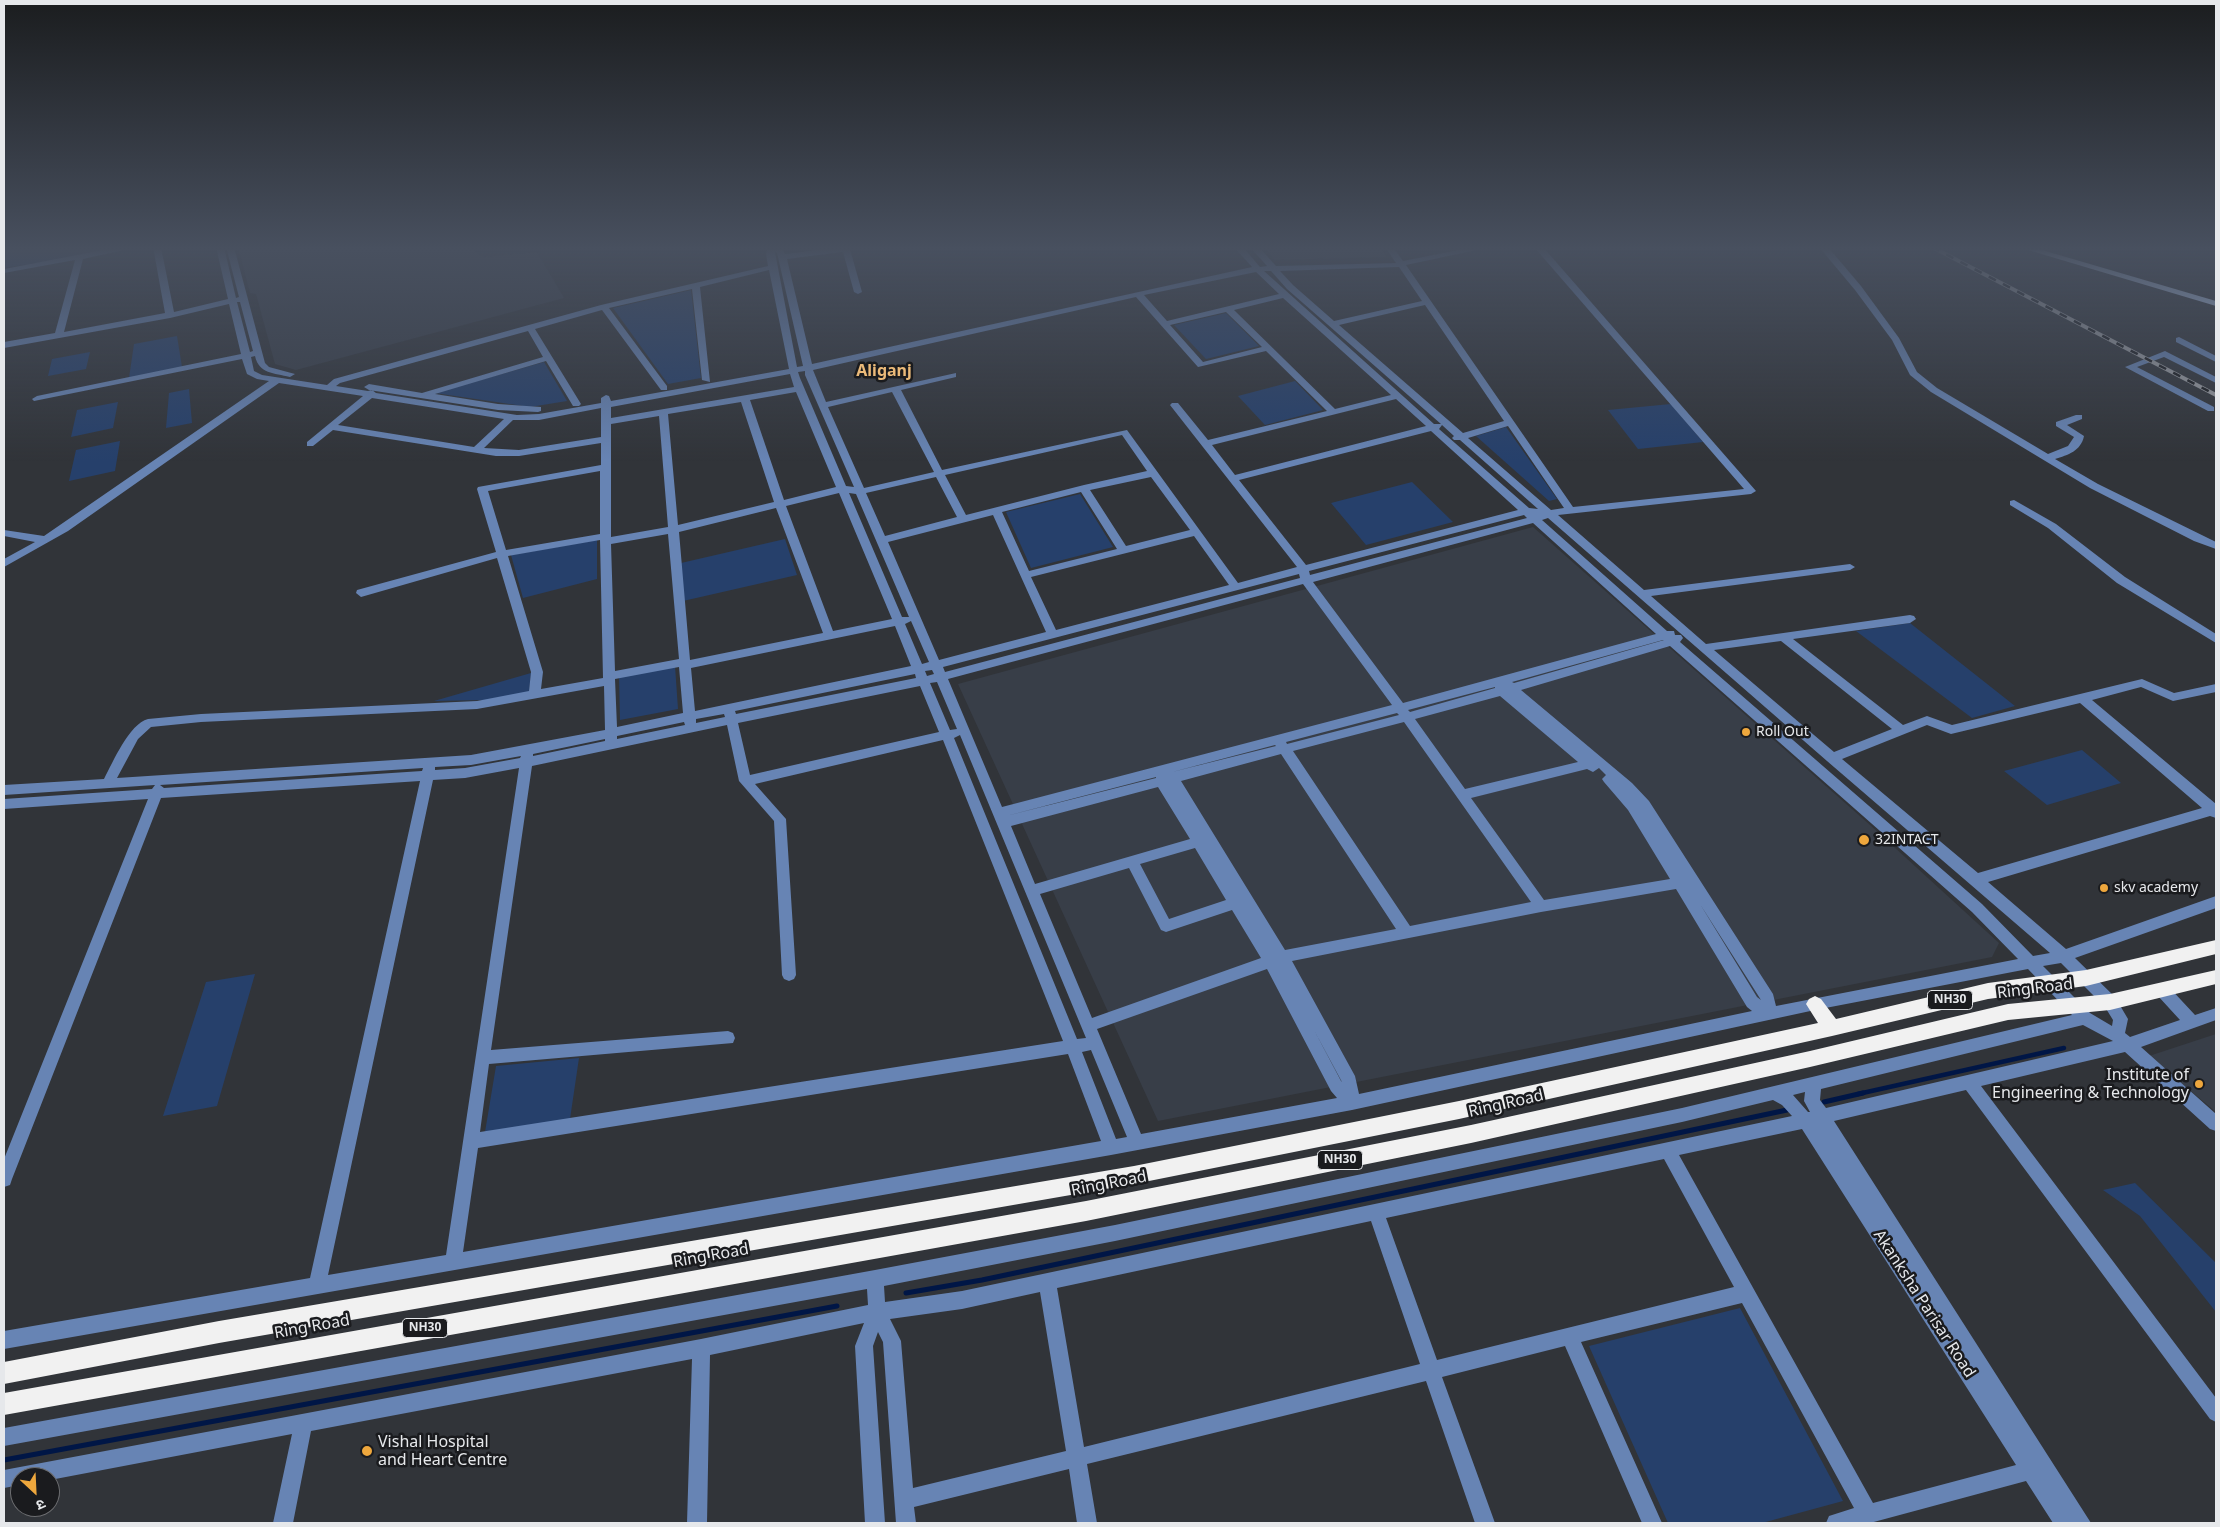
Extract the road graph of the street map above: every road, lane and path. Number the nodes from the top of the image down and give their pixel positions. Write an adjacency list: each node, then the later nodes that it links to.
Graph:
1 (63, 318): 25 (street)
2 (152, 318): 25 (street)
3 (237, 318): 30 (street)
4 (249, 318): 29 (street)
5 (566, 318): 24 (street)
6 (612, 318): 42 (street)
7 (700, 318): 37 (street)
8 (783, 318): 34 (street)
9 (795, 318): 33 (street)
10 (1019, 318): 23 (street)
11 (1021, 318): 23 (street)
12 (1160, 318): 21 (street)
13 (1189, 318): 21 (street)
14 (1237, 318): 28 (street)
15 (1311, 318): 47 (street)
16 (1327, 318): 22 (street)
17 (1358, 318): 22 (street)
18 (1438, 318): 61 (street)
19 (1600, 318): 80 (street)
20 (1880, 318): 70 (street)
21 (1165, 324): 28 (street)
22 (1334, 324): 60 (street)
23 (988, 325): 33 (street)
24 (530, 328): 31 (street); 39 (street)
25 (59, 335): 27 (street)
26 (2179, 340): 32 (street)
27 (4, 345)
28 (1268, 348): 55 (street)
29 (258, 353): 30 (street); 39 (street)
30 (246, 356): 36 (street); 48 (street)
31 (548, 358): 46 (street); 51 (street)
32 (2216, 358)
33 (808, 365): 34 (street); 52 (street)
34 (793, 368): 37 (street); 44 (street); 50 (street)
35 (953, 375): 43 (street)
36 (277, 380): 40 (street); 89 (street)
37 (707, 380): 42 (street)
38 (2216, 380): 54 (street)
39 (337, 382): 40 (street); 41 (street)
40 (328, 388): 45 (street)
41 (378, 388): 45 (street); 46 (street)
42 (664, 388): 50 (street)
43 (895, 388): 52 (street); 73 (street)
44 (800, 390): 49 (street); 76 (street)
45 (368, 395): 58 (street); 62 (street)
46 (422, 395): 51 (street)
47 (1398, 396): 55 (street); 63 (street)
48 (37, 399)
49 (746, 399): 56 (street); 79 (street)
50 (606, 402): 51 (street); 58 (street); 59 (street)
51 (576, 404)
52 (824, 405): 77 (street)
53 (1175, 405): 68 (street)
54 (2212, 409)
55 (1333, 412): 68 (street)
56 (663, 413): 59 (street); 85 (street)
57 (2079, 416): 70 (street)
58 (510, 418): 69 (street)
59 (606, 422): 65 (street)
60 (1448, 423): 63 (street); 64 (street)
61 (1510, 423): 64 (street); 80 (street)
62 (330, 427): 67 (street); 69 (street)
63 (1432, 427): 66 (street); 74 (street)
64 (1462, 436): 66 (street); 82 (street)
65 (606, 439): 69 (street); 71 (street)
66 (1447, 441): 83 (street)
67 (310, 444)
68 (1205, 444): 74 (street)
69 (476, 450)
70 (2047, 458): 91 (street)
71 (606, 467): 88 (street); 93 (street)
72 (1154, 473): 73 (street); 75 (street); 86 (street)
73 (939, 474): 77 (street); 84 (street)
74 (1232, 479): 96 (street)
75 (1084, 488): 81 (street); 92 (street)
76 (842, 489): 77 (street); 79 (street); 103 (street)
77 (862, 491): 90 (street)
78 (2014, 503): 109 (street)
79 (780, 504): 85 (street); 106 (street)
80 (1570, 510): 82 (street)
81 (996, 511): 84 (street); 97 (street)
82 (1549, 513): 83 (street); 100 (street)
83 (1531, 515): 96 (street); 108 (street)
84 (963, 519): 90 (street)
85 (672, 530): 88 (street); 111 (street)
86 (1196, 532): 92 (street); 98 (street)
87 (4, 533): 89 (street)
88 (606, 538): 93 (street); 115 (street)
89 (44, 540): 94 (street)
90 (882, 540): 101 (street)
91 (2216, 546)
92 (1122, 550): 97 (street)
93 (500, 554): 99 (street); 119 (street)
94 (4, 564)
95 (1850, 567): 100 (street)
96 (1304, 574): 98 (street); 114 (street); 121 (street)
97 (1024, 575): 105 (street)
98 (1235, 586): 105 (street)
99 (361, 593)
100 (1641, 594): 104 (street)
101 (916, 618): 103 (street); 112 (street)
102 (1910, 619): 107 (street)
103 (898, 622): 106 (street); 113 (street)
104 (1685, 632): 108 (street); 110 (street)
105 (1052, 634): 112 (street)
106 (829, 636): 111 (street)
107 (1783, 637): 110 (street); 124 (street)
108 (1668, 638): 117 (street); 155 (street)
109 (2216, 639)
110 (1703, 648): 130 (street)
111 (684, 664): 115 (street); 123 (street)
112 (936, 664): 113 (street); 114 (street)
113 (918, 668): 116 (street); 122 (street)
114 (942, 677): 116 (street); 125 (street)
115 (609, 678): 119 (street); 127 (street)
116 (924, 681): 122 (street); 126 (street)
117 (1505, 687): 121 (street); 131 (street)
118 (2216, 688): 120 (street)
119 (535, 694): 136 (street)
120 (2082, 698): 124 (street); 141 (street)
121 (1404, 713): 128 (street); 139 (street)
122 (730, 714): 123 (street); 135 (street)
123 (690, 722): 127 (street)
124 (1902, 730): 130 (street)
125 (964, 731): 126 (street); 142 (street)
126 (947, 735): 135 (street); 172 (street)
127 (611, 739): 129 (street)
128 (1281, 745): 133 (street); 151 (street)
129 (527, 756): 132 (street); 173 (street)
130 (1831, 758): 145 (street)
131 (1594, 762): 139 (street); 146 (street)
132 (428, 769): 134 (street); 138 (street); 189 (street)
133 (1166, 777): 142 (street); 143 (street)
134 (162, 780): 136 (street); 138 (street)
135 (745, 781): 156 (street)
136 (107, 784): 137 (street)
137 (4, 790)
138 (155, 794): 140 (street); 184 (street)
139 (1462, 795): 150 (street)
140 (4, 804)
141 (2215, 811): 145 (street)
142 (1001, 818): 147 (street)
143 (1204, 840): 144 (street); 148 (street)
144 (1132, 861): 147 (street); 148 (street)
145 (1978, 879): 153 (street)
146 (1686, 882): 150 (street); 165 (street)
147 (1032, 891): 167 (street)
148 (1240, 901): 154 (street)
149 (2216, 902): 153 (street)
150 (1541, 906): 151 (street)
151 (1407, 933): 154 (street)
152 (2216, 947): 158 (highway, Ring Road / NH30)
153 (2064, 956): 155 (street); 158 (street)
154 (1276, 959): 167 (street); 177 (street)
155 (2030, 963): 159 (street); 162 (street)
156 (789, 975)
157 (2216, 977): 160 (highway, Ring Road / NH30)
158 (2086, 978): 159 (highway, Ring Road / NH30); 161 (street)
159 (2049, 982): 163 (street); 168 (highway, Ring Road / NH30)
160 (2163, 991): 161 (highway, Ring Road / NH30); 166 (street)
161 (2110, 1002): 163 (highway, Ring Road / NH30); 170 (street)
162 (1815, 1004): 165 (street); 168 (highway)
163 (2078, 1011): 170 (street); 175 (street); 197 (highway, Ring Road / NH30)
164 (2216, 1014): 166 (street)
165 (1769, 1015): 177 (street)
166 (2192, 1022): 170 (street)
167 (1088, 1026): 171 (street)
168 (1832, 1028): 196 (highway, Ring Road / NH30)
169 (728, 1038): 173 (street)
170 (2122, 1040): 174 (street); 179 (street)
171 (1095, 1043): 172 (street); 181 (street)
172 (1073, 1047): 180 (street); 182 (street)
173 (483, 1058): 180 (street)
174 (1969, 1082): 178 (street); 198 (street)
175 (1814, 1083): 176 (street); 178 (street, Akanksha Parisar Road)
176 (1775, 1093): 178 (street, Akanksha Parisar Road); 187 (street)
177 (1352, 1103): 181 (street)
178 (1815, 1119): 183 (street); 202 (street, Akanksha Parisar Road); 215 (street, Akanksha Parisar Road)
179 (2216, 1124)
180 (471, 1141): 186 (street)
181 (1137, 1142): 182 (street)
182 (1111, 1147): 186 (street)
183 (1668, 1151): 185 (street); 190 (street)
184 (4, 1178)
185 (1376, 1213): 188 (street); 195 (street)
186 (453, 1262): 189 (street)
187 (875, 1279): 191 (street); 200 (street)
188 (1047, 1282): 191 (street); 201 (street)
189 (317, 1286): 193 (street)
190 (1746, 1293): 192 (street); 205 (street)
191 (877, 1312): 194 (street); 204 (street); 208 (street)
192 (1570, 1336): 195 (street); 212 (street)
193 (4, 1340)
194 (701, 1348): 199 (street); 207 (street)
195 (1431, 1371): 201 (street); 211 (street)
196 (4, 1373)
197 (4, 1404)
198 (2216, 1412)
199 (303, 1423): 203 (street); 206 (street)
200 (4, 1437)
201 (1076, 1458): 204 (street); 210 (street)
202 (2030, 1470): 205 (street); 214 (street, Akanksha Parisar Road)
203 (4, 1479)
204 (904, 1500): 209 (street)
205 (1868, 1514): 213 (street)
206 (283, 1523)
207 (697, 1523)
208 (875, 1523)
209 (906, 1523)
210 (1087, 1523)
211 (1485, 1523)
212 (1652, 1523)
213 (1836, 1523)
214 (2064, 1523)
215 (2081, 1523)

